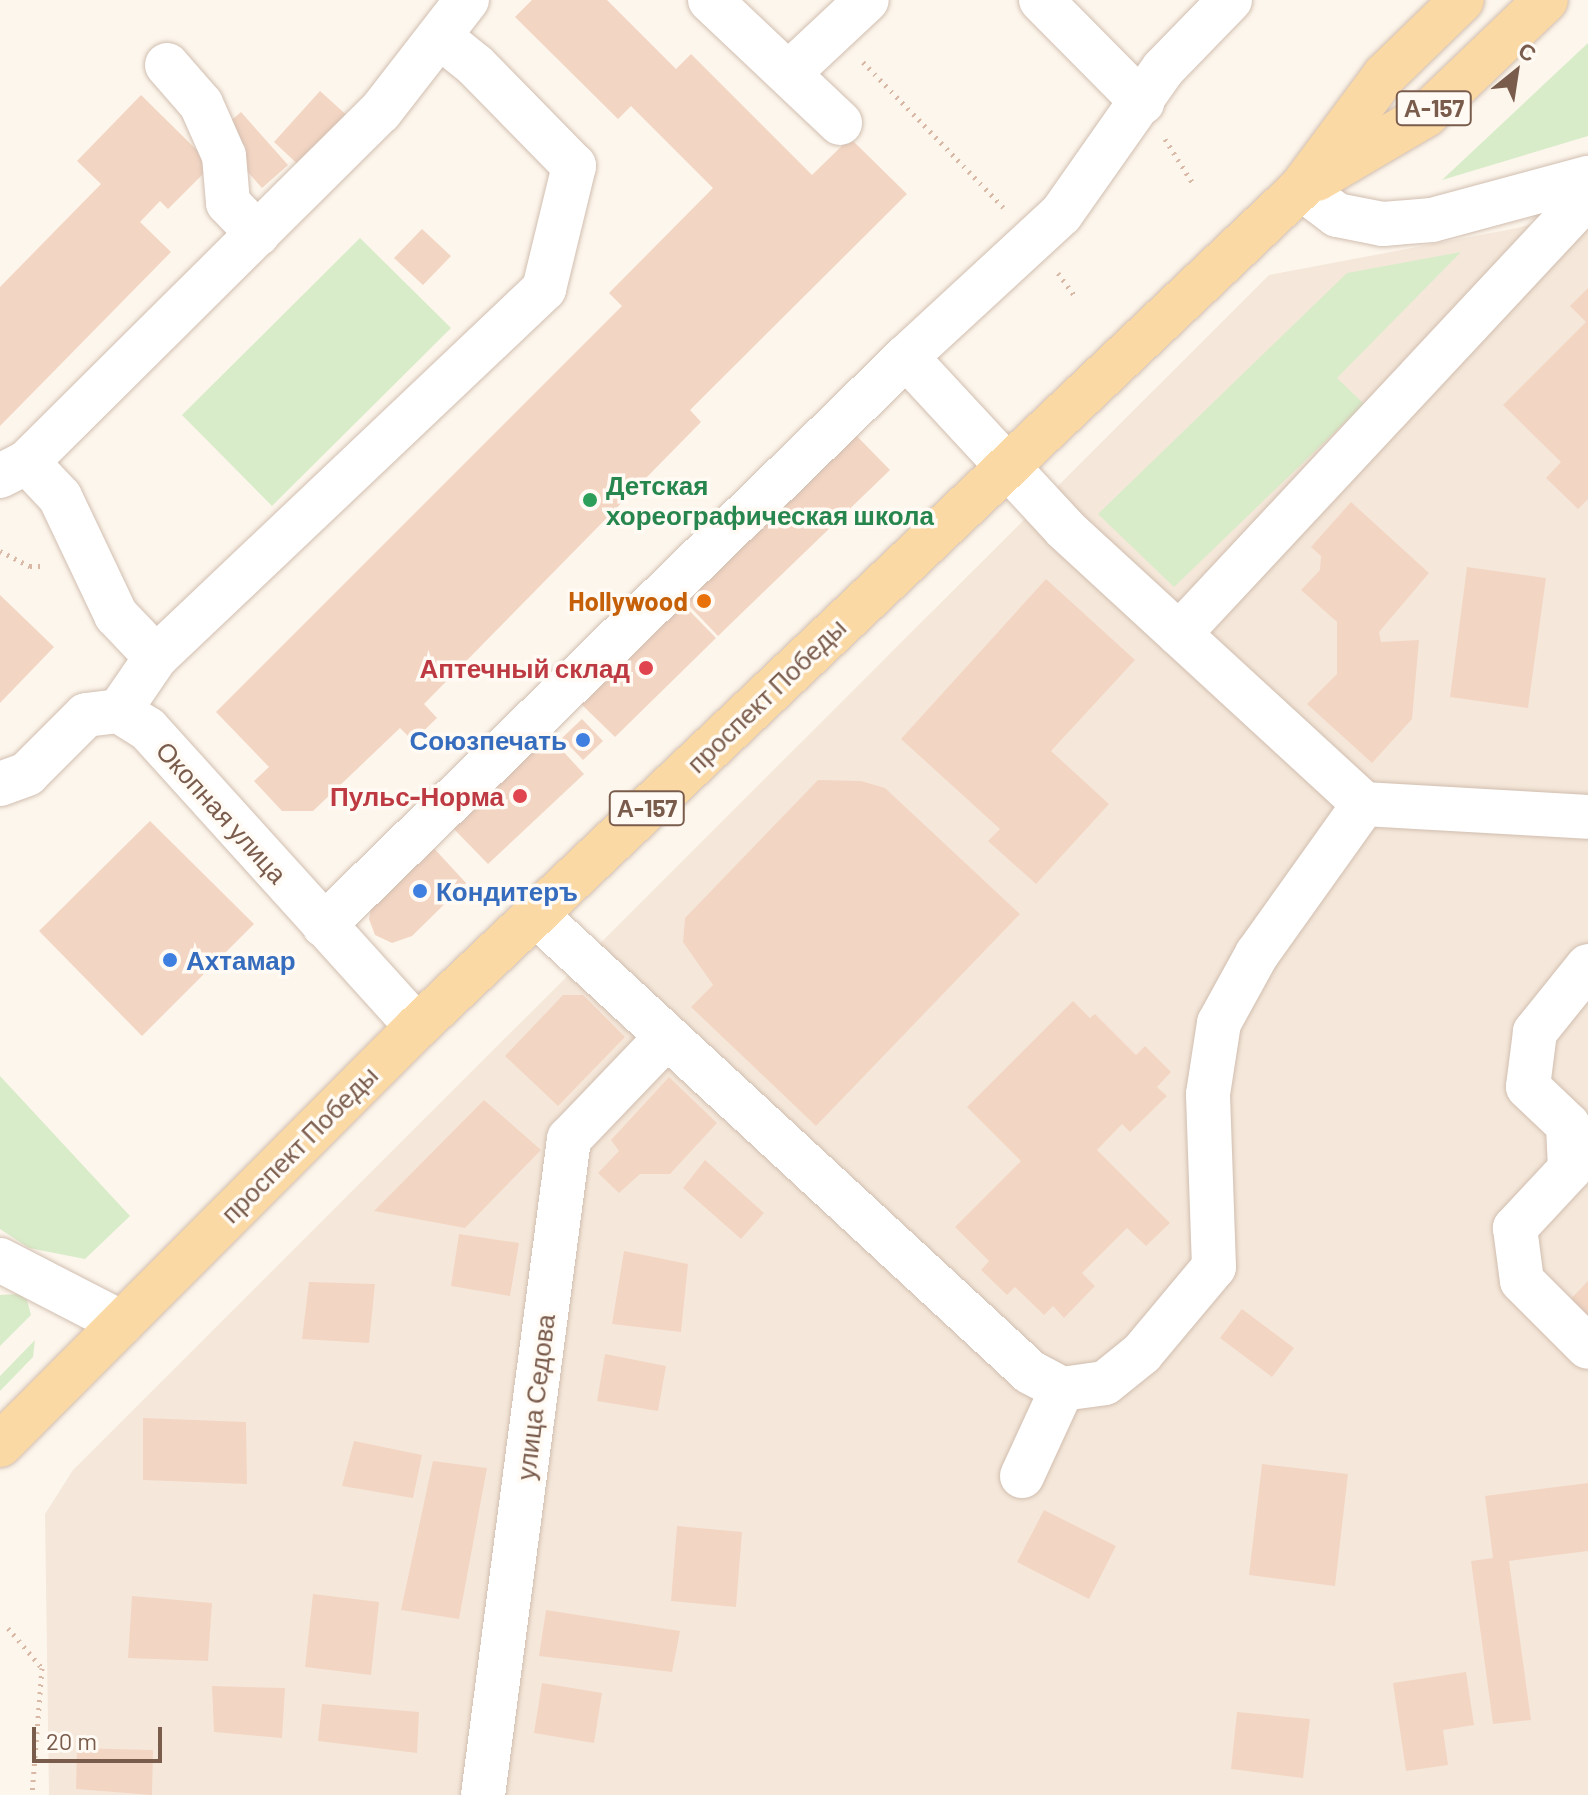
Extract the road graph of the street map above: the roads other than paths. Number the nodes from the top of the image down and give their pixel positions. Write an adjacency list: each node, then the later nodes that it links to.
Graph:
1 (467, 0): 8 (street)
2 (710, 0): 10 (street)
3 (867, 0): 10 (street)
4 (1041, 0): 11 (street)
5 (1230, 0): 11 (street)
6 (1462, 0): 14 (main road, проспект Победы / А-157)
7 (1546, 0): 14 (main road, проспект Победы / А-157)
8 (439, 36): 16 (street); 21 (street)
9 (167, 65): 16 (street)
10 (790, 72): 12 (street)
11 (1142, 102): 17 (street)
12 (840, 123)
13 (1588, 178): 14 (street)
14 (1301, 188): 18 (main road, проспект Победы / А-157)
15 (1588, 196): 20 (street)
16 (258, 234): 19 (street)
17 (906, 357): 18 (street); 27 (street)
18 (1006, 465): 20 (street); 26 (main road, проспект Победы / А-157)
19 (14, 469): 21 (street)
20 (1179, 634): 24 (street)
21 (156, 657): 22 (street)
22 (119, 711): 23 (street); 27 (street, Окопная улица)
23 (0, 784)
24 (1364, 804): 25 (street); 34 (street)
25 (1588, 817)
26 (536, 915): 29 (main road, проспект Победы / А-157); 30 (street)
27 (324, 925): 29 (street, Окопная улица)
28 (1588, 966): 33 (street)
29 (417, 1027): 32 (main road, проспект Победы / А-157)
30 (666, 1038): 34 (street); 37 (street, улица Седова)
31 (0, 1260): 32 (street)
32 (122, 1323): 35 (main road, проспект Победы / А-157)
33 (1588, 1347)
34 (1062, 1389): 36 (street)
35 (1, 1447)
36 (1022, 1476)
37 (483, 1795)

